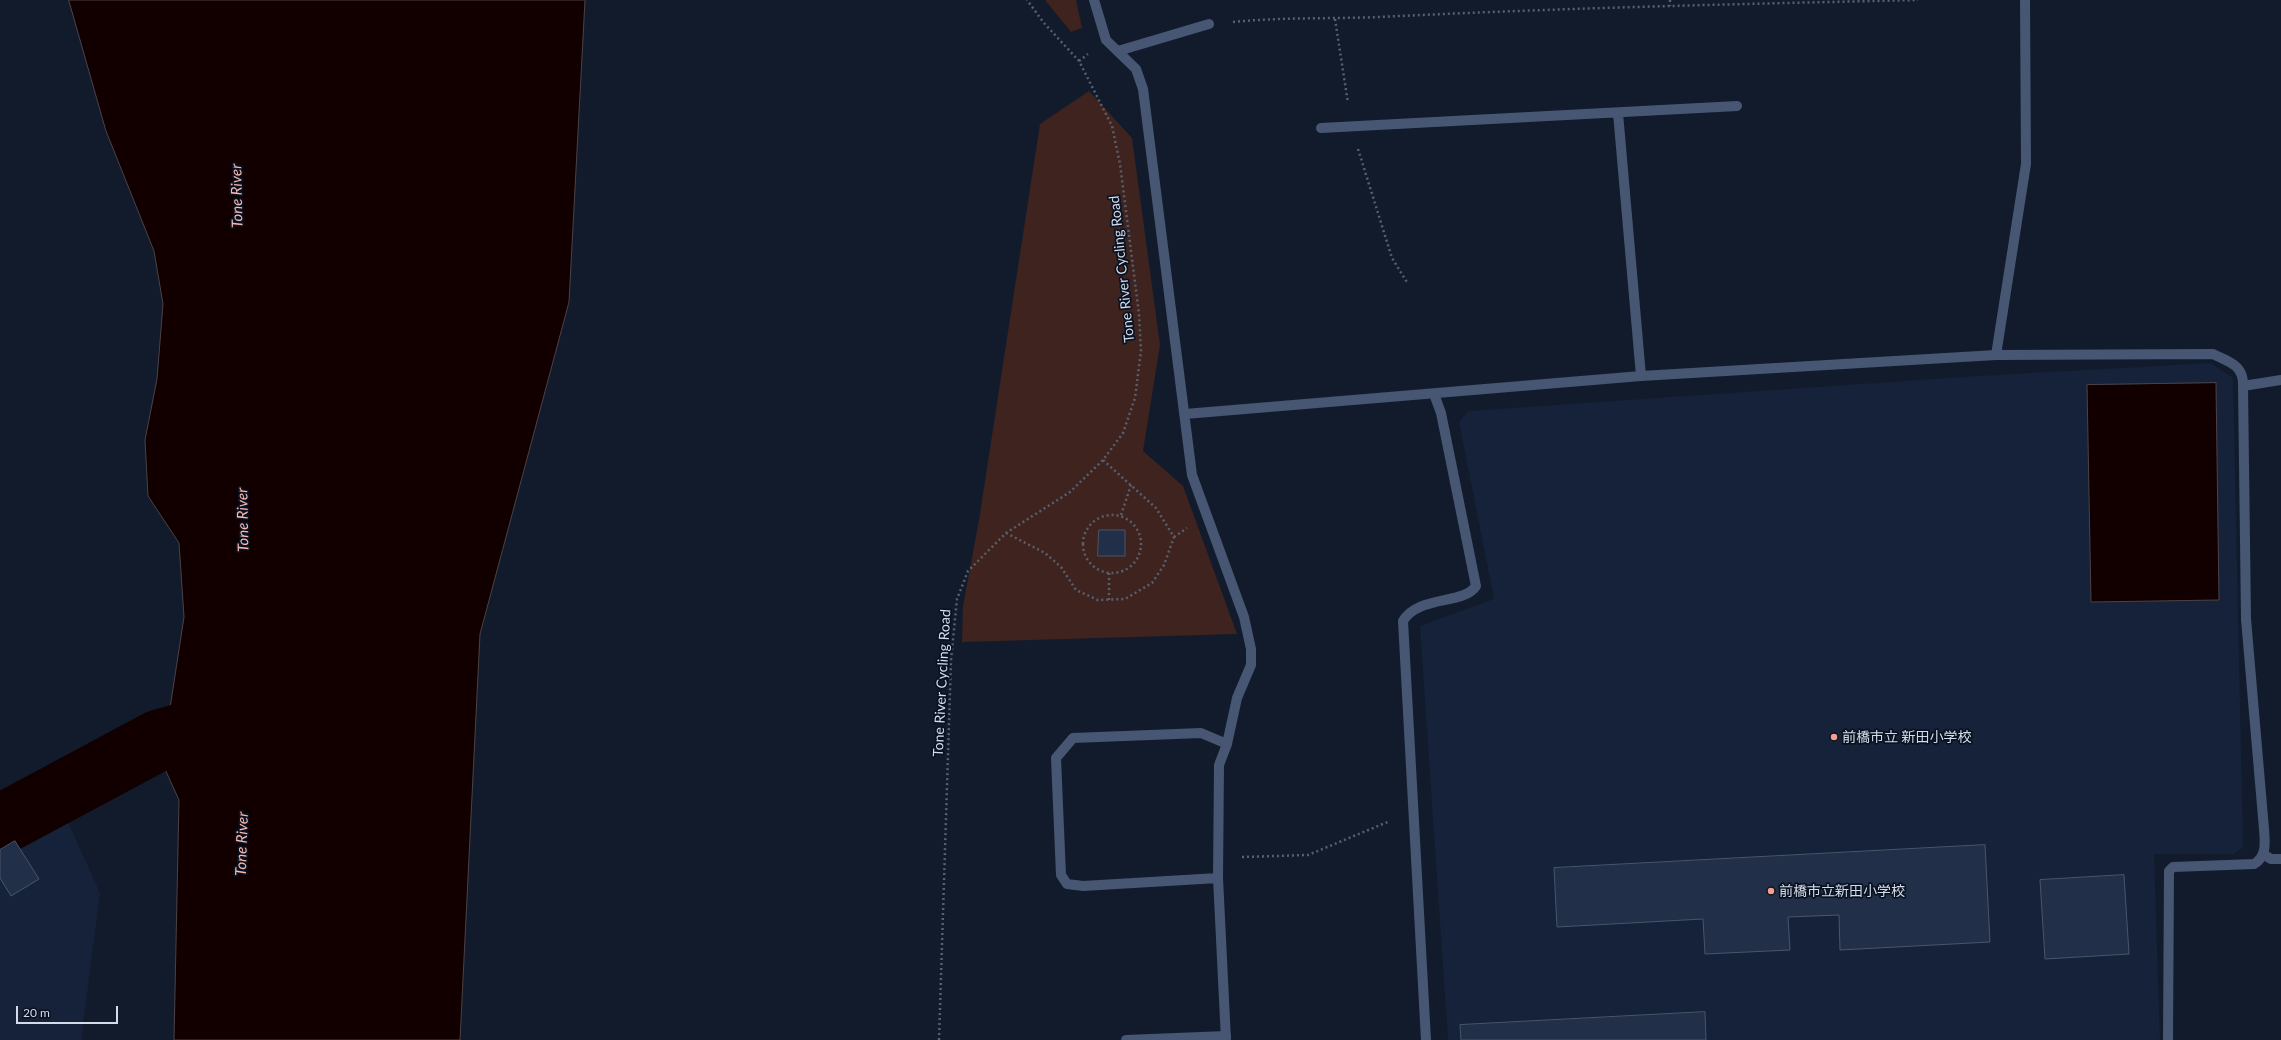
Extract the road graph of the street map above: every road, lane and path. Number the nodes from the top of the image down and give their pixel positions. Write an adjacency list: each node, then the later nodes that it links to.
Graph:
1 (1027, 0): 21 (path, Tone River Cycling Road)
2 (1094, 0): 9 (street)
3 (1670, 0): 6 (path)
4 (1918, 0): 6 (path)
5 (2025, 0): 15 (street)
6 (1670, 6): 7 (path)
7 (1335, 19): 8 (path); 12 (path)
8 (1209, 24): 9 (street)
9 (1118, 51): 20 (street)
10 (1737, 106): 11 (street)
11 (1618, 113): 12 (street); 16 (street)
12 (1351, 126): 13 (street); 14 (path)
13 (1321, 128)
14 (1408, 284)
15 (1996, 355): 16 (street); 18 (street)
16 (1640, 376): 19 (street)
17 (2281, 380): 18 (street)
18 (2243, 386): 29 (street)
19 (1434, 394): 20 (street); 28 (street)
20 (1185, 414): 27 (street)
21 (1103, 460): 22 (path); 24 (path, Tone River Cycling Road)
22 (1131, 485): 23 (path); 26 (path)
23 (1121, 515): 25 (path); 25 (path)
24 (1006, 533): 26 (path); 34 (path, Tone River Cycling Road)
25 (1108, 573): 26 (path)
26 (1108, 600)
27 (1227, 744): 30 (street); 32 (street)
28 (1413, 812): 30 (path); 36 (street)
29 (2263, 854): 31 (street); 37 (street)
30 (1219, 858): 32 (street)
31 (2281, 859)
32 (1218, 878): 33 (street)
33 (1226, 1038): 35 (street)
34 (939, 1040)
35 (1126, 1040)
36 (1426, 1040)
37 (2168, 1040)

